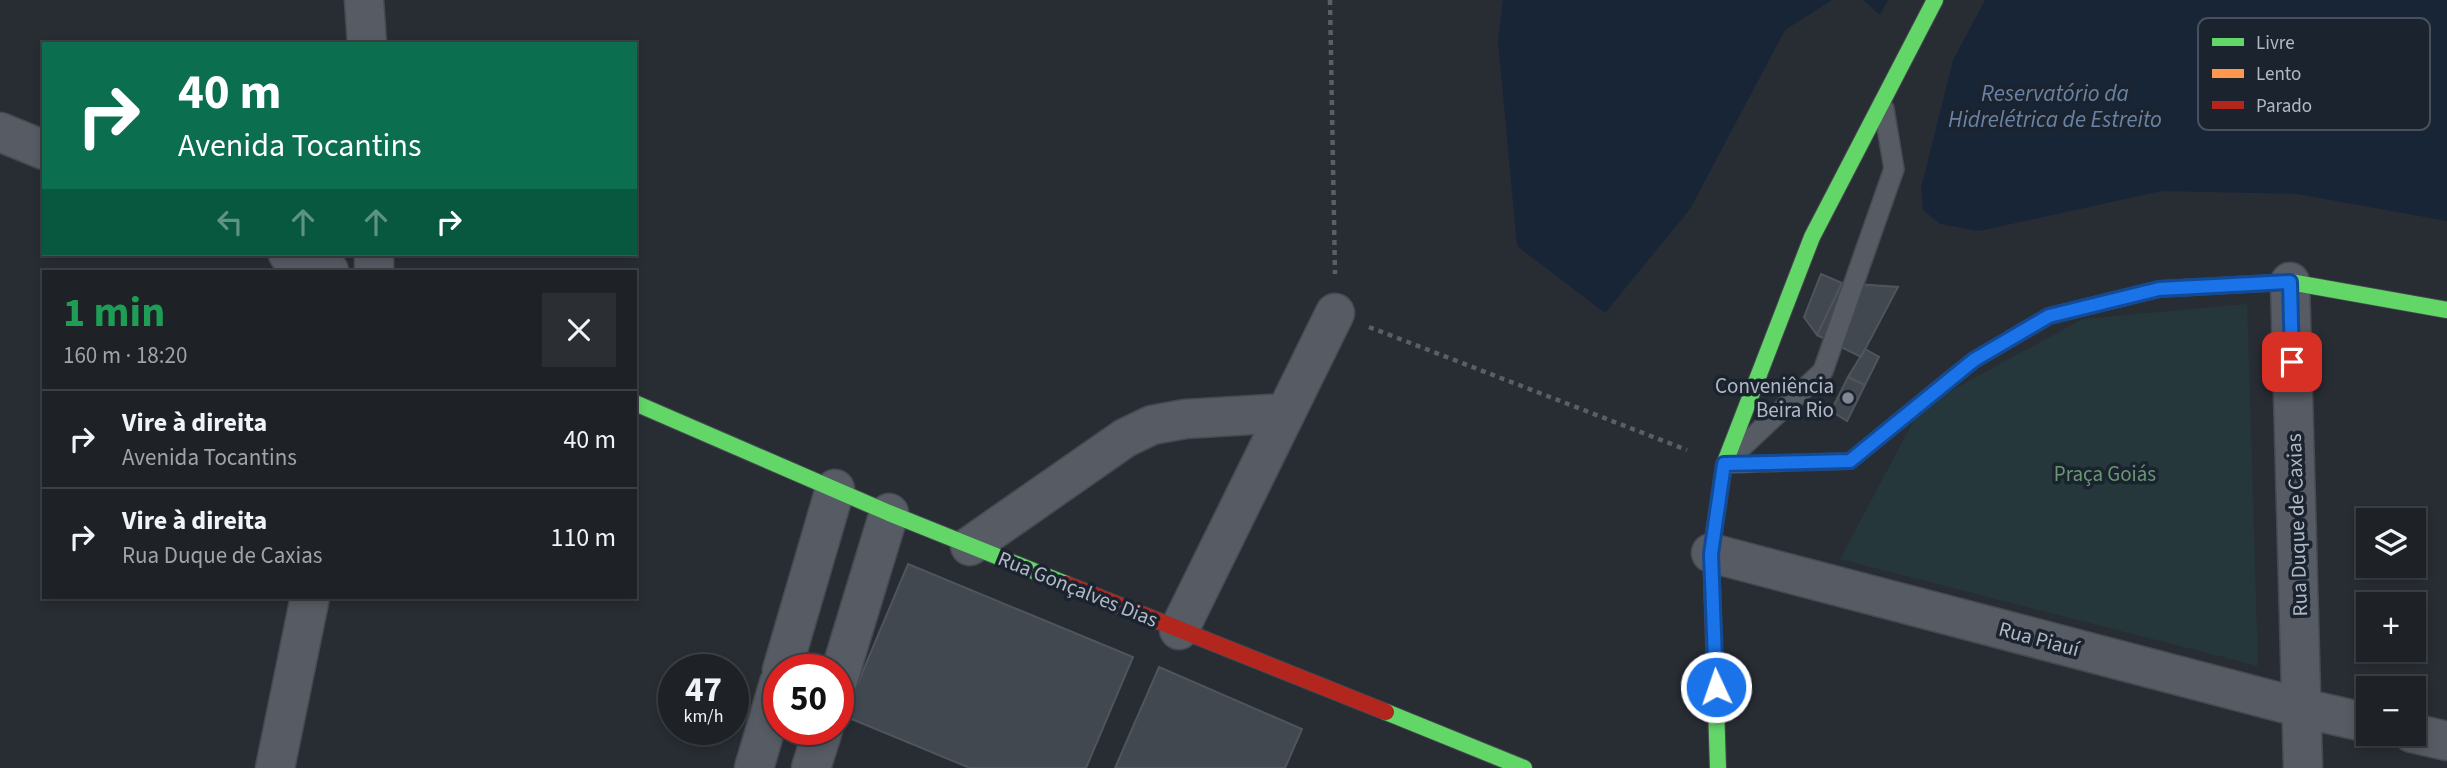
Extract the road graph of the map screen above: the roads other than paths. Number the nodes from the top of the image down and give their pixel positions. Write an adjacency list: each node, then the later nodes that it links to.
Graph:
1 (364, 0): 3 (street)
2 (1935, 0): 4 (street)
3 (367, 42)
4 (1883, 99): 14 (street); 14 (lane)
5 (0, 132): 6 (street)
6 (42, 149)
7 (293, 256): 8 (street)
8 (327, 270)
9 (2290, 282): 10 (street); 14 (street); 23 (street, Rua Duque de Caxias)
10 (2447, 310)
11 (1335, 313): 13 (street)
12 (637, 404): 15 (street, Rua Gonçalves Dias)
13 (1286, 413): 17 (street); 20 (street)
14 (1724, 464): 18 (street)
15 (835, 489): 16 (street, Rua Gonçalves Dias); 21 (street)
16 (889, 513): 17 (street, Rua Gonçalves Dias); 22 (street)
17 (970, 546): 20 (street, Rua Gonçalves Dias)
18 (1711, 554): 23 (street, Rua Piauí); 33 (street)
19 (310, 599): 29 (street)
20 (1179, 630): 32 (street, Rua Gonçalves Dias)
21 (787, 654)
22 (846, 654)
23 (2302, 708): 24 (street, Rua Piauí); 34 (street, Rua Duque de Caxias)
24 (2356, 720)
25 (2426, 736): 27 (street)
26 (763, 737): 30 (street)
27 (2447, 741)
28 (818, 745): 31 (street)
29 (275, 768)
30 (754, 768)
31 (811, 768)
32 (1524, 768)
33 (1718, 768)
34 (2304, 768)

